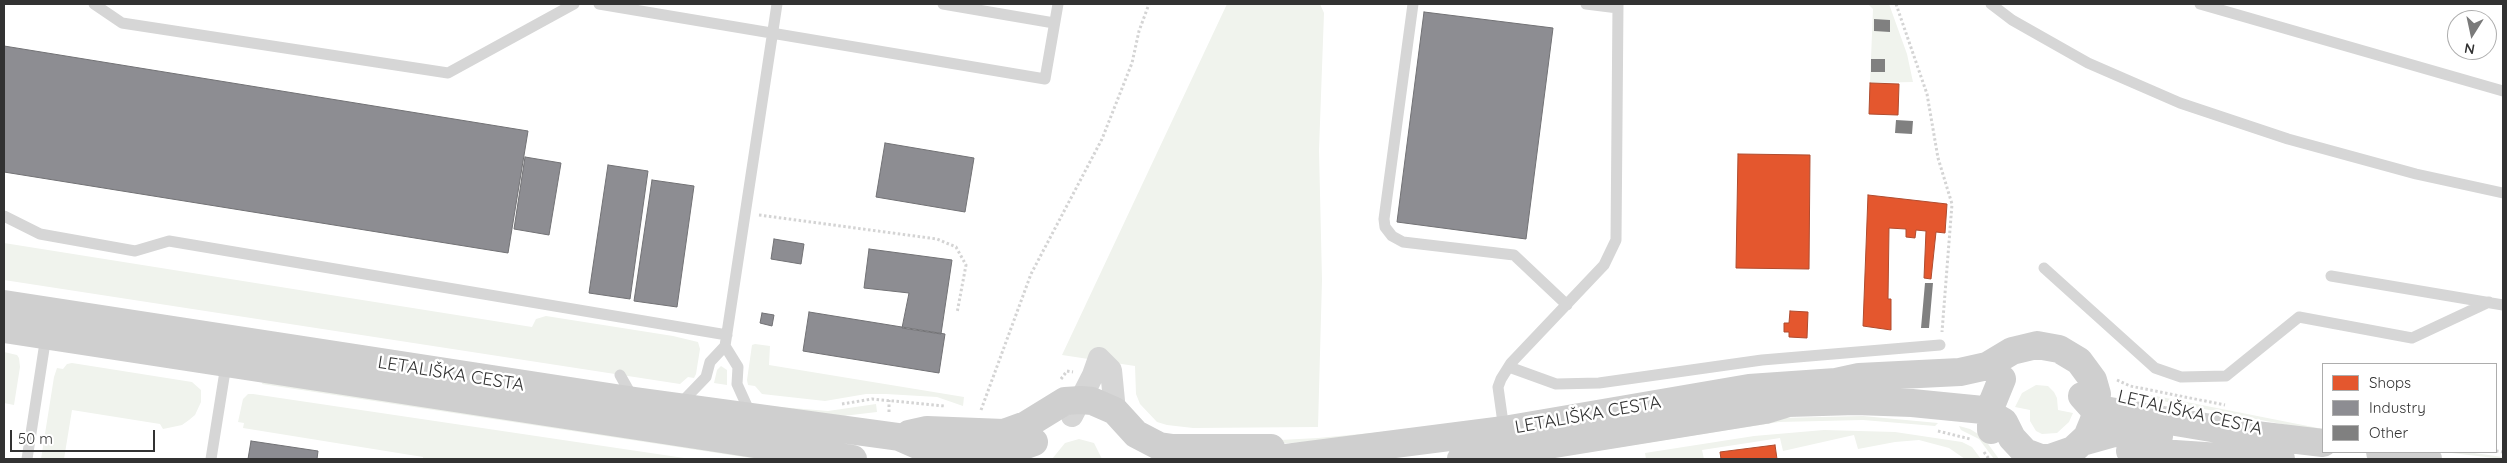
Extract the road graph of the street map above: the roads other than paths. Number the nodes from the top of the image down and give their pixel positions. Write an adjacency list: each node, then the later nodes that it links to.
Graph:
1 (94, 4): 2 (lane)
2 (574, 4)
3 (599, 4): 13 (lane)
4 (777, 4): 13 (lane)
5 (943, 4): 12 (lane)
6 (1058, 4): 12 (lane)
7 (1413, 4): 21 (lane)
8 (1586, 4): 11 (lane)
9 (1991, 4): 15 (lane)
10 (2200, 4): 14 (lane)
11 (1618, 6): 21 (lane)
12 (1054, 23): 13 (lane)
13 (774, 32): 25 (lane)
14 (2503, 91)
15 (2503, 192)
16 (4, 216): 25 (lane)
17 (2044, 268): 19 (lane)
18 (2331, 276): 19 (lane)
19 (2490, 302): 22 (lane)
20 (4, 304): 34 (main road, LETALIŠKA CESTA)
21 (1567, 305): 28 (lane)
22 (2503, 305)
23 (4, 329): 24 (main road, LETALIŠKA CESTA)
24 (46, 336): 27 (main road, LETALIŠKA CESTA); 49 (lane)
25 (726, 340): 35 (lane); 37 (lane)
26 (1940, 345): 28 (lane)
27 (226, 365): 50 (lane); 51 (main road, LETALIŠKA CESTA)
28 (1509, 367): 41 (lane)
29 (620, 375): 34 (lane)
30 (2002, 379): 31 (main road, LETALIŠKA CESTA); 32 (main road, LETALIŠKA CESTA); 39 (main road)
31 (1836, 382): 32 (main road, LETALIŠKA CESTA); 41 (main road, LETALIŠKA CESTA)
32 (2096, 397): 42 (main road, LETALIŠKA CESTA); 45 (main road, LETALIŠKA CESTA)
33 (1069, 400): 36 (main road, LETALIŠKA CESTA); 36 (street); 38 (main road, LETALIŠKA CESTA); 43 (main road, LETALIŠKA CESTA); 46 (main road, LETALIŠKA CESTA)
34 (635, 402): 35 (main road, LETALIŠKA CESTA)
35 (677, 407): 37 (main road, LETALIŠKA CESTA)
36 (1115, 410): 46 (main road, LETALIŠKA CESTA)
37 (752, 418): 38 (main road, LETALIŠKA CESTA)
38 (894, 424): 43 (main road, LETALIŠKA CESTA)
39 (1983, 432): 41 (main road, LETALIŠKA CESTA); 48 (main road, LETALIŠKA CESTA); 54 (main road)
40 (2322, 443): 42 (main road, LETALIŠKA CESTA)
41 (1507, 447): 44 (main road, LETALIŠKA CESTA); 53 (main road, LETALIŠKA CESTA)
42 (2284, 448): 45 (main road, LETALIŠKA CESTA)
43 (1030, 450)
44 (1340, 450): 46 (main road, LETALIŠKA CESTA); 52 (main road, LETALIŠKA CESTA)
45 (2085, 451): 48 (main road, LETALIŠKA CESTA); 55 (main road, LETALIŠKA CESTA)
46 (1143, 452)
47 (2387, 453): 56 (main road)
48 (2057, 458)
49 (27, 459)
50 (211, 459)
51 (853, 459)
52 (1248, 459)
53 (1460, 459)
54 (2008, 459)
55 (2251, 459)
56 (2428, 459)

